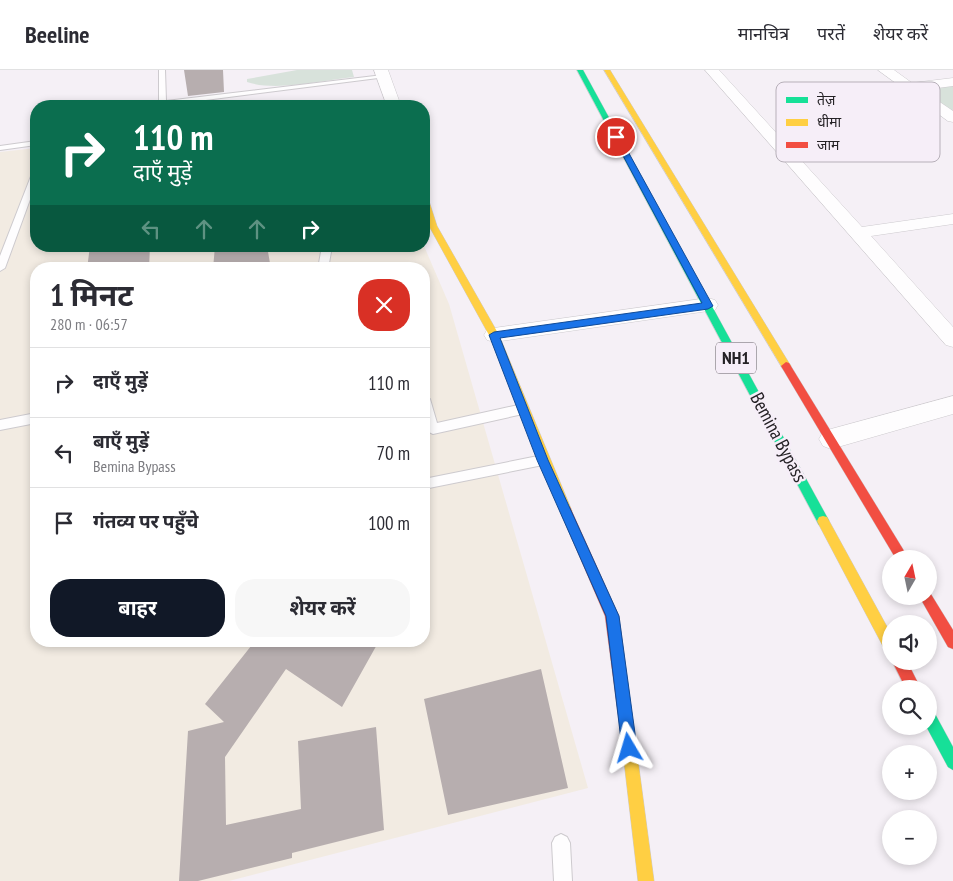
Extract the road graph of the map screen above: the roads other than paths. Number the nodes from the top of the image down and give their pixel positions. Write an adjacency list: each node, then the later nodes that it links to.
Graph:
1 (162, 70): 10 (lane)
2 (580, 70): 24 (main road, Bemina Bypass / NH1)
3 (607, 70): 32 (main road, NH1)
4 (712, 70): 15 (street)
5 (885, 70): 7 (street)
6 (382, 74): 11 (lane); 12 (street)
7 (903, 82)
8 (953, 82): 9 (street)
9 (940, 84)
10 (162, 100)
11 (197, 100)
12 (392, 100)
13 (940, 109): 14 (street)
14 (953, 118)
15 (776, 141)
16 (30, 144): 17 (lane)
17 (0, 148)
18 (794, 162): 22 (street)
19 (30, 188): 23 (lane)
20 (953, 219): 22 (street)
21 (430, 230): 25 (main road)
22 (858, 233): 26 (street)
23 (0, 268)
24 (708, 306): 25 (street); 37 (main road, Bemina Bypass / NH1)
25 (494, 335): 28 (main road)
26 (953, 340)
27 (953, 405): 32 (street)
28 (523, 409): 30 (lane); 33 (main road)
29 (30, 419): 31 (lane)
30 (430, 419)
31 (0, 425)
32 (831, 439): 35 (main road, NH1)
33 (543, 460): 34 (lane); 43 (main road)
34 (430, 483)
35 (898, 550)
36 (930, 605): 38 (main road)
37 (882, 630)
38 (953, 642)
39 (937, 732): 40 (main road)
40 (953, 762)
41 (561, 843): 42 (lane)
42 (563, 881)
43 (646, 881)

